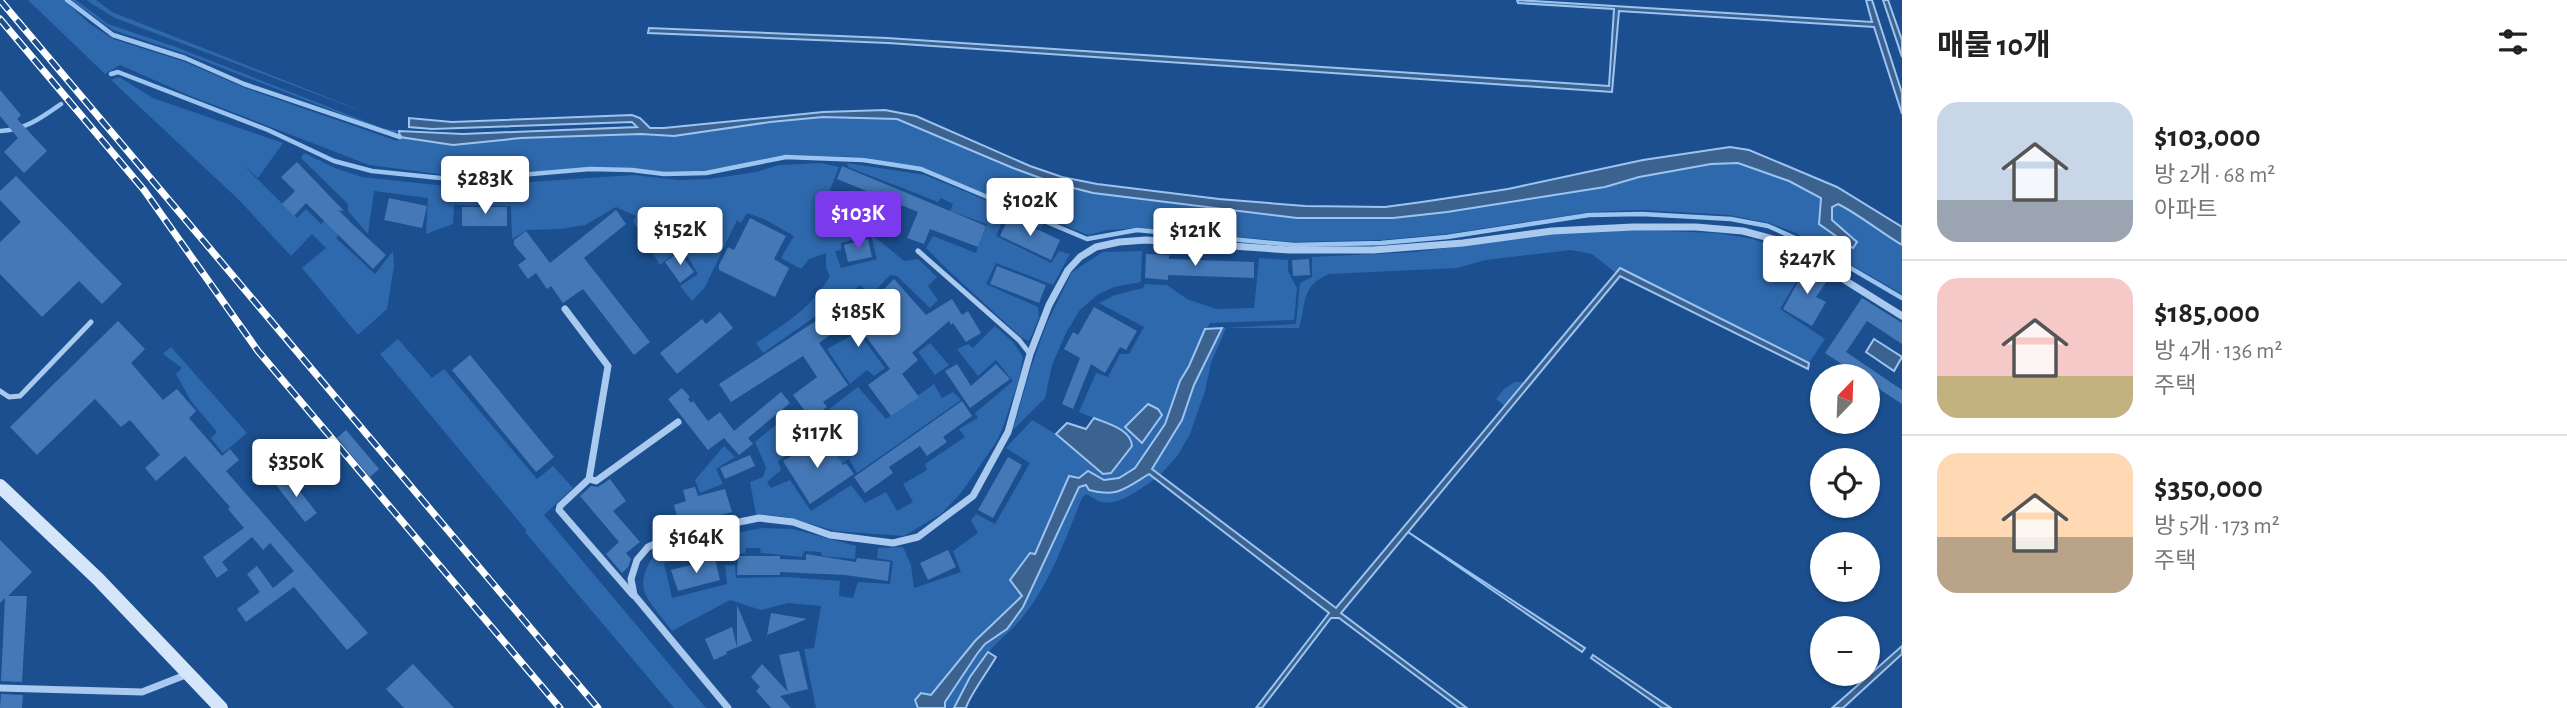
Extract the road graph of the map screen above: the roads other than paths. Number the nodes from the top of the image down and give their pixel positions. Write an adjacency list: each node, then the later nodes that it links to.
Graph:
1 (918, 251): 5 (lane)
2 (565, 309): 8 (street)
3 (1902, 316): 5 (street)
4 (91, 322): 6 (lane)
5 (1030, 354): 10 (street)
6 (0, 391)
7 (678, 422): 8 (street)
8 (589, 479): 10 (street)
9 (0, 486): 11 (main road)
10 (634, 595): 14 (street)
11 (189, 674): 12 (street); 13 (main road)
12 (0, 688)
13 (221, 708)
14 (728, 708)

